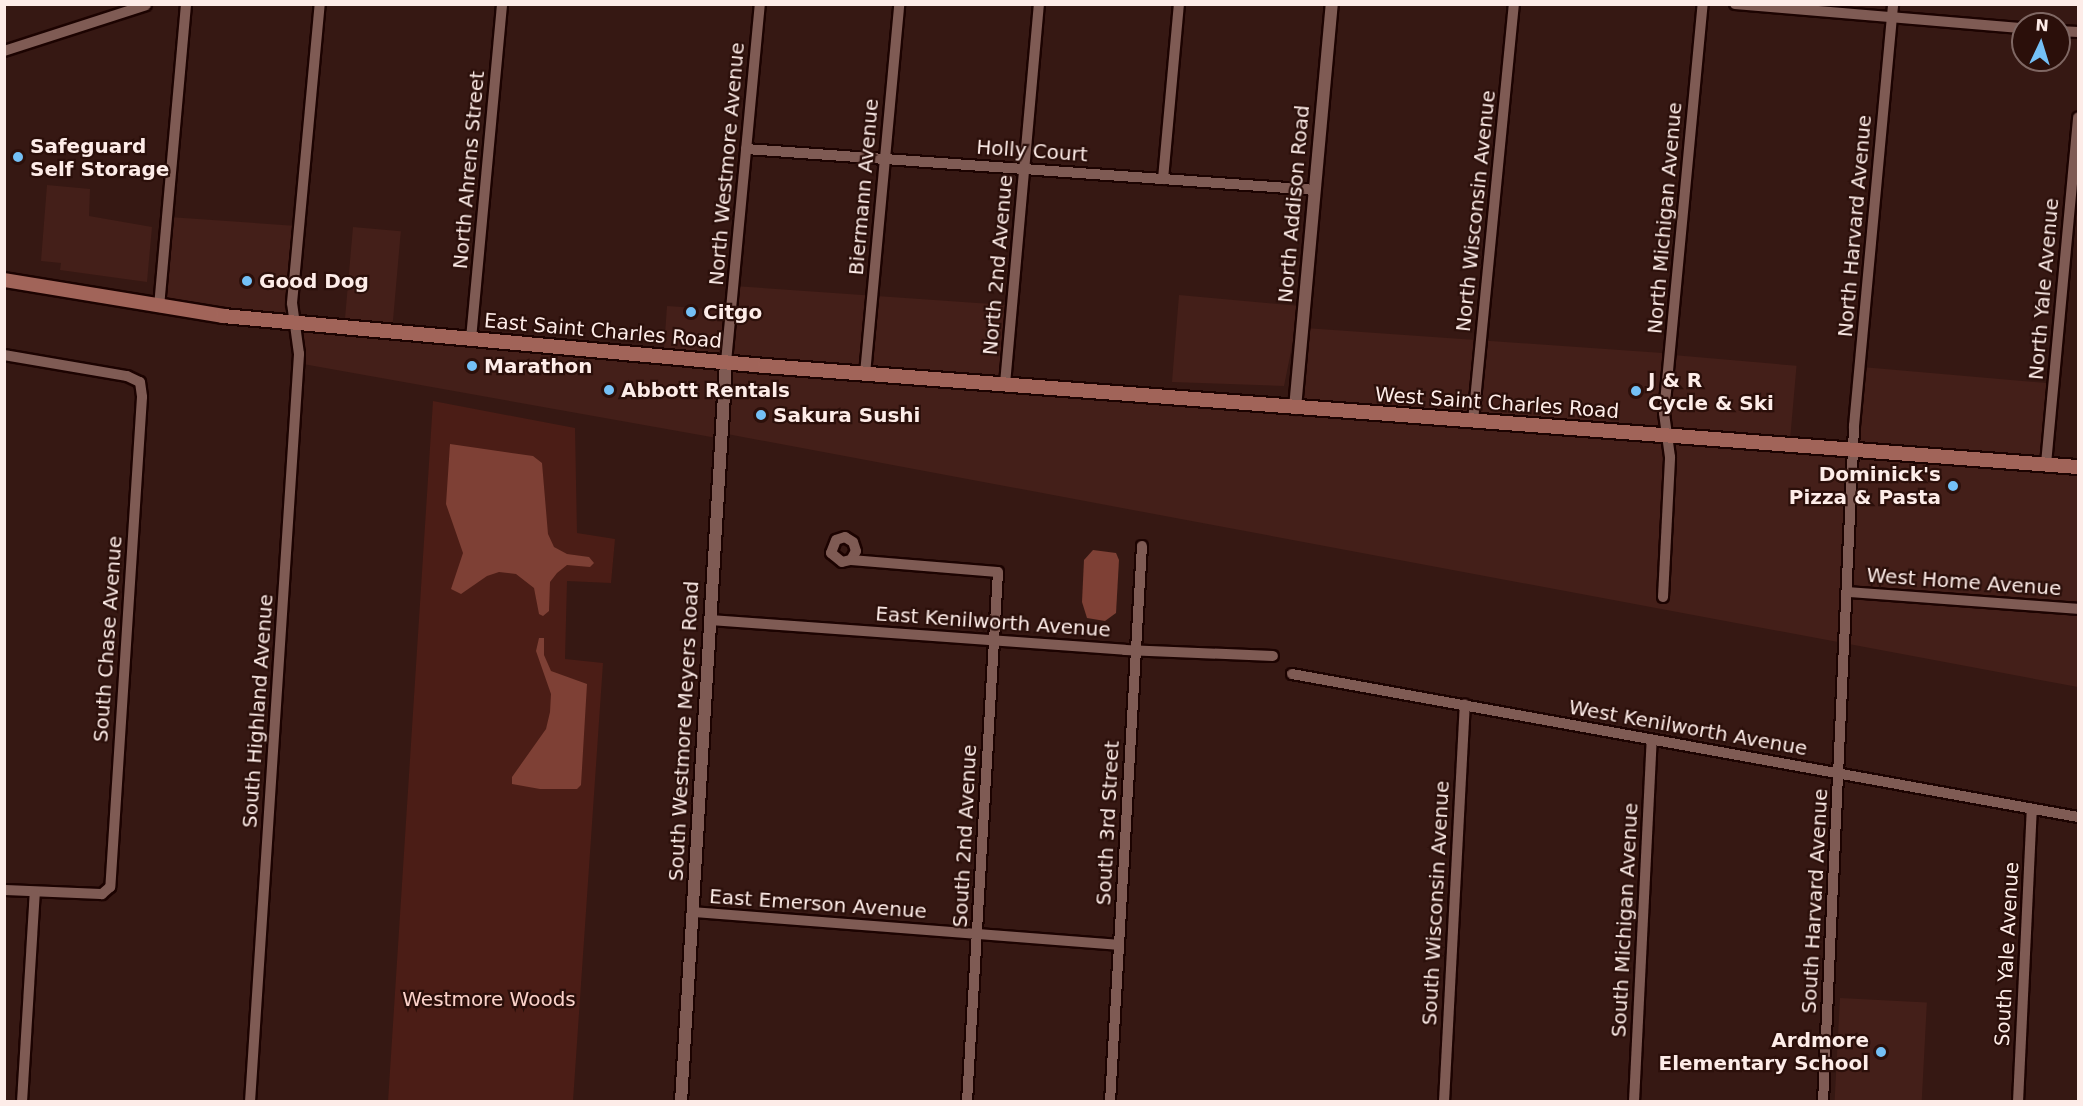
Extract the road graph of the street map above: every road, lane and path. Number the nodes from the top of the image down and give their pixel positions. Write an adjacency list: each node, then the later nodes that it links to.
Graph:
1 (186, 4): 24 (street)
2 (320, 4): 25 (street, South Highland Avenue)
3 (502, 4): 26 (street, North Ahrens Street)
4 (760, 4): 18 (street, North Westmore Avenue)
5 (899, 4): 19 (street, Biermann Avenue)
6 (1040, 4): 20 (street, North 2nd Avenue)
7 (1179, 4): 21 (street)
8 (1332, 4): 22 (street, North Addison Road)
9 (1514, 4): 33 (street, North Wisconsin Avenue)
10 (1703, 4): 34 (street, North Michigan Avenue)
11 (1735, 4): 14 (street)
12 (1893, 4): 14 (street, North Harvard Avenue)
13 (146, 5): 16 (street)
14 (1892, 17): 15 (street); 35 (street, North Harvard Avenue)
15 (2011, 27)
16 (4, 51)
17 (2079, 117): 36 (street, North Yale Avenue)
18 (746, 149): 19 (street, Holly Court); 28 (street, North Westmore Avenue)
19 (885, 159): 20 (street, Holly Court); 29 (street, Biermann Avenue)
20 (1024, 169): 21 (street, Holly Court); 30 (street, North 2nd Avenue)
21 (1163, 179): 22 (street, Holly Court)
22 (1315, 190): 32 (street, North Addison Road)
23 (4, 280): 24 (main road, East Saint Charles Road)
24 (159, 307): 25 (main road, East Saint Charles Road)
25 (295, 324): 26 (main road, East Saint Charles Road); 59 (street, South Highland Avenue)
26 (471, 339): 28 (main road, East Saint Charles Road)
27 (4, 355): 54 (street, South Chase Avenue)
28 (726, 362): 29 (main road, East Saint Charles Road); 43 (street, South Westmore Meyers Road)
29 (865, 374): 30 (main road, East Saint Charles Road)
30 (1005, 384): 31 (main road, East Saint Charles Road)
31 (1200, 399): 32 (main road, West Saint Charles Road)
32 (1295, 408): 33 (main road, West Saint Charles Road)
33 (1473, 421): 34 (main road, West Saint Charles Road)
34 (1667, 436): 35 (main road, West Saint Charles Road); 41 (street)
35 (1854, 450): 36 (main road, West Saint Charles Road); 40 (street, South Harvard Avenue)
36 (2046, 464): 37 (main road, West Saint Charles Road)
37 (2079, 467)
38 (1142, 546): 45 (street, South 3rd Street)
39 (851, 560): 44 (street, South 2nd Avenue)
40 (1848, 592): 42 (street, West Home Avenue); 50 (street, South Harvard Avenue)
41 (1663, 597)
42 (2079, 609)
43 (710, 620): 44 (street, East Kenilworth Avenue); 55 (street, South Westmore Meyers Road)
44 (993, 640): 45 (street, East Kenilworth Avenue); 56 (street, South 2nd Avenue)
45 (1136, 651): 46 (street, East Kenilworth Avenue); 57 (street, South 3rd Street)
46 (1273, 656)
47 (1292, 674): 48 (street, West Kenilworth Avenue)
48 (1465, 705): 49 (street, West Kenilworth Avenue); 63 (street, South Wisconsin Avenue)
49 (1652, 740): 50 (street, West Kenilworth Avenue); 64 (street, South Michigan Avenue)
50 (1839, 774): 51 (street, West Kenilworth Avenue); 65 (street, South Harvard Avenue)
51 (2032, 809): 52 (street, West Kenilworth Avenue); 66 (street, South Yale Avenue)
52 (2079, 817)
53 (4, 890): 54 (street)
54 (34, 892): 58 (street)
55 (693, 912): 56 (street, East Emerson Avenue); 60 (street, South Westmore Meyers Road)
56 (977, 934): 57 (street, East Emerson Avenue); 61 (street, South 2nd Avenue)
57 (1119, 945): 62 (street, South 3rd Street)
58 (22, 1101)
59 (250, 1101)
60 (681, 1101)
61 (967, 1101)
62 (1110, 1101)
63 (1444, 1101)
64 (1634, 1101)
65 (1823, 1101)
66 (2018, 1101)

